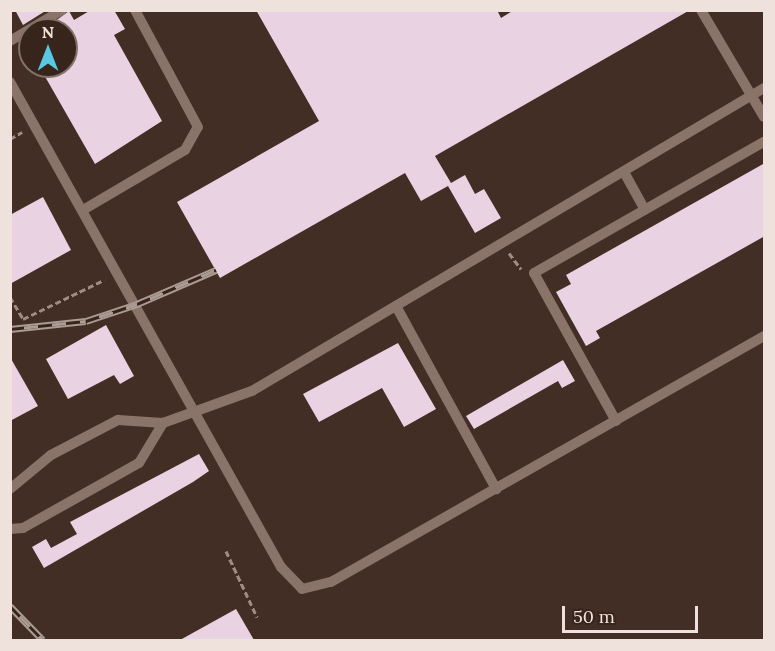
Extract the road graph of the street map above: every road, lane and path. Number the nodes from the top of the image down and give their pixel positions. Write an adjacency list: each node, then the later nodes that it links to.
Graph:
1 (62, 10): 4 (lane)
2 (135, 10): 11 (lane)
3 (702, 10): 7 (lane)
4 (10, 40)
5 (10, 82): 11 (lane)
6 (765, 88): 7 (lane)
7 (752, 96): 8 (lane); 10 (lane)
8 (765, 117)
9 (765, 142): 12 (lane)
10 (624, 172): 12 (lane); 13 (lane)
11 (84, 210): 14 (lane)
12 (645, 210): 15 (lane)
13 (503, 243): 15 (path); 17 (lane)
14 (120, 273): 16 (path); 19 (lane)
15 (534, 273): 20 (lane)
16 (10, 297)
17 (396, 306): 19 (lane); 23 (lane)
18 (765, 336): 20 (lane)
19 (196, 411): 21 (lane); 23 (lane)
20 (616, 421): 23 (lane)
21 (163, 423): 22 (lane); 24 (lane)
22 (10, 489)
23 (496, 489)
24 (10, 529)
25 (226, 551): 26 (path)
26 (257, 617)

